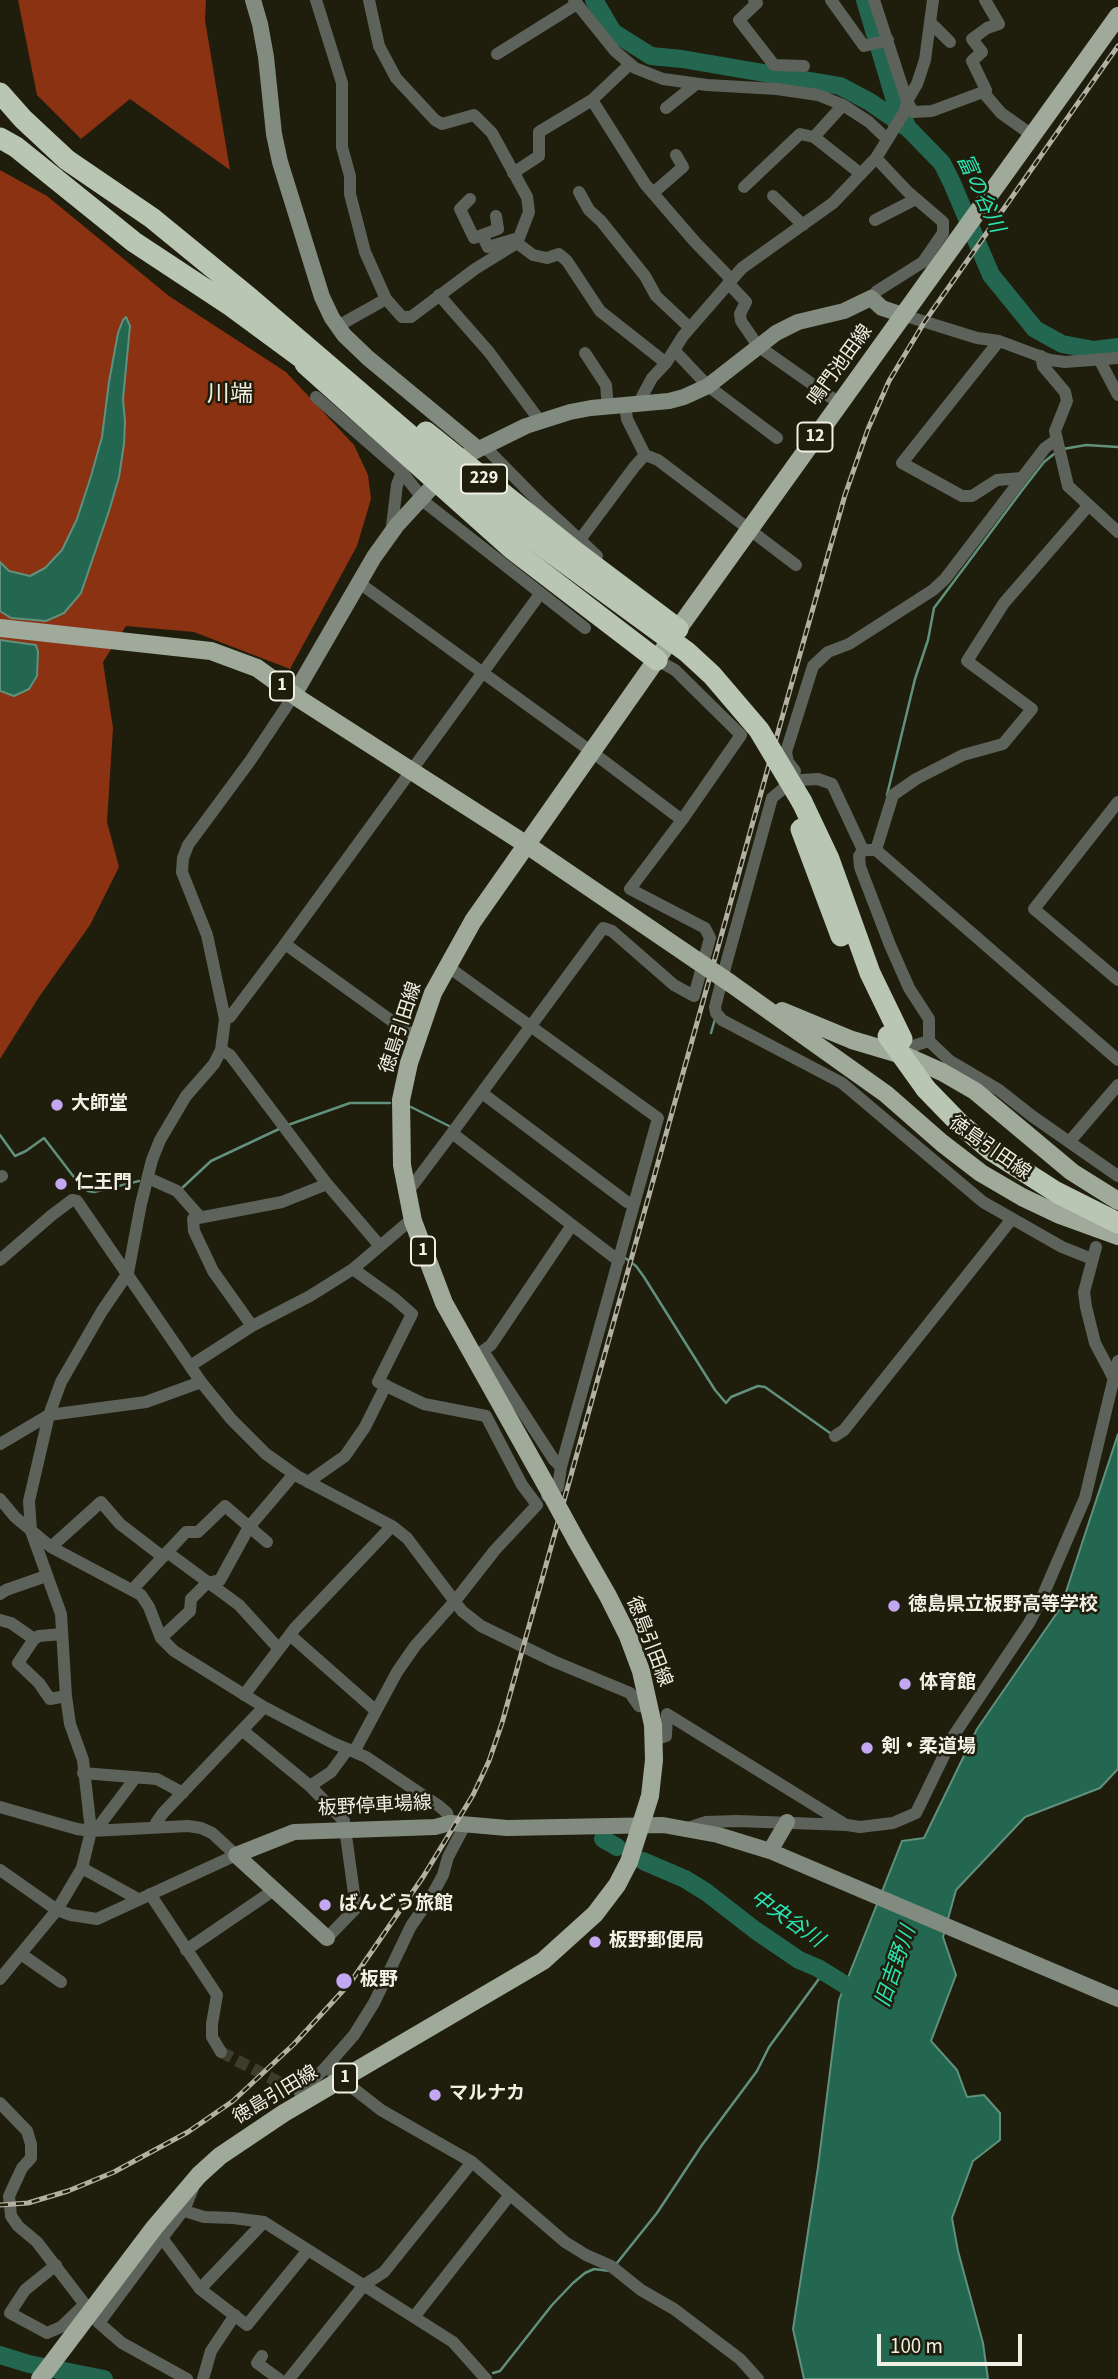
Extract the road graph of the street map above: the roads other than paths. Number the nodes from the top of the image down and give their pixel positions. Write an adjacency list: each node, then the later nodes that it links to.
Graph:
1 (253, 0): 52 (street)
2 (316, 0): 50 (street)
3 (369, 0): 33 (street)
4 (754, 0): 16 (street)
5 (831, 0): 12 (street)
6 (874, 0): 12 (street)
7 (933, 0): 11 (street)
8 (985, 0): 18 (street)
9 (576, 2): 14 (street); 15 (street)
10 (1118, 16): 25 (main road, 鳴門池田線 / 12)
11 (930, 22): 13 (street); 22 (street)
12 (883, 42): 22 (street)
13 (950, 42)
14 (497, 54)
15 (630, 64): 17 (street); 20 (street)
16 (804, 66)
17 (696, 84): 21 (street); 23 (street)
18 (983, 92): 22 (street); 25 (street)
19 (0, 93): 32 (highway)
20 (592, 100): 33 (street); 38 (street)
21 (843, 105): 26 (street); 28 (street)
22 (906, 106): 28 (street)
23 (666, 108)
24 (0, 115): 32 (highway)
25 (1032, 135): 51 (main road, 鳴門池田線 / 12)
26 (814, 137): 34 (street); 36 (street)
27 (0, 138): 35 (highway)
28 (888, 138): 31 (street)
29 (0, 154): 35 (highway)
30 (676, 155): 38 (street)
31 (876, 158): 34 (street); 41 (street)
32 (67, 160): 54 (highway)
33 (513, 173): 46 (street)
34 (862, 174): 44 (street)
35 (58, 182): 54 (highway)
36 (744, 187)
37 (579, 192): 53 (street)
38 (653, 193): 47 (street)
39 (773, 196): 44 (street)
40 (470, 199): 45 (street)
41 (916, 199): 43 (street); 49 (street)
42 (496, 216): 45 (street)
43 (875, 220)
44 (803, 225): 47 (street)
45 (482, 235): 46 (street)
46 (517, 243): 48 (street); 62 (street)
47 (730, 281): 53 (street); 56 (street)
48 (439, 295): 50 (street); 68 (street)
49 (871, 298): 51 (street); 56 (street)
50 (386, 299): 52 (street)
51 (903, 315): 55 (street); 66 (main road, 鳴門池田線 / 12)
52 (338, 326): 71 (street)
53 (690, 328): 57 (street)
54 (288, 340): 87 (highway, 229); 88 (highway, 229); 106 (highway)
55 (999, 341): 59 (street); 74 (street)
56 (758, 346): 63 (street); 66 (street)
57 (674, 350): 62 (street); 63 (street)
58 (585, 353): 67 (street)
59 (1041, 356): 61 (street); 70 (street)
60 (1118, 358): 61 (street)
61 (1099, 359): 64 (street)
62 (666, 363): 67 (street)
63 (708, 386): 67 (street); 69 (street)
64 (1118, 395)
65 (316, 397): 73 (street)
66 (839, 403): 77 (main road, 鳴門池田線 / 12)
67 (624, 405): 68 (street); 72 (street)
68 (540, 421): 71 (street)
69 (777, 438)
70 (1058, 447): 74 (street); 76 (street)
71 (476, 450): 80 (street)
72 (645, 455): 77 (street); 80 (street)
73 (402, 472): 75 (street); 79 (street)
74 (1022, 478): 93 (street)
75 (426, 493): 79 (street); 84 (street)
76 (1089, 505): 78 (street); 97 (street)
77 (749, 528): 81 (street); 87 (main road, 鳴門池田線 / 12)
78 (1118, 531)
79 (391, 534): 82 (street)
80 (579, 541): 83 (street)
81 (796, 565)
82 (358, 582): 89 (street); 90 (street)
83 (630, 582)
84 (540, 594): 86 (street); 89 (street)
85 (0, 628): 90 (main road, 徳島引田線 / 1)
86 (585, 628)
87 (678, 629): 88 (main road, 鳴門池田線 / 12)
88 (657, 660): 91 (main road, 鳴門池田線 / 12); 95 (street)
89 (483, 673): 91 (street); 92 (street)
90 (295, 695): 92 (main road, 徳島引田線 / 1); 102 (street)
91 (592, 752): 95 (street); 96 (main road, 鳴門池田線 / 12)
92 (412, 771): 96 (main road, 徳島引田線 / 1); 98 (street)
93 (801, 780): 97 (street); 112 (street)
94 (1118, 802): 100 (street)
95 (681, 821): 103 (street)
96 (527, 845): 99 (main road, 徳島引田線 / 1); 101 (main road, 徳島引田線 / 1, bridge)
97 (869, 850): 105 (street); 108 (street)
98 (285, 944): 102 (street); 104 (street)
99 (447, 965): 103 (street); 104 (main road, 徳島引田線 / 1)
100 (1118, 980)
101 (750, 997): 106 (main road, 徳島引田線 / 1); 112 (main road, 徳島引田線 / 1)
102 (225, 1019): 107 (street)
103 (531, 1026): 111 (street); 129 (street)
104 (417, 1036): 118 (main road, 徳島引田線 / 1)
105 (929, 1041): 106 (street); 114 (street)
106 (899, 1044): 110 (highway); 119 (main road, 徳島引田線 / 1)
107 (221, 1050): 116 (street); 117 (street)
108 (1118, 1060)
109 (1118, 1085): 114 (street)
110 (931, 1087): 121 (highway); 125 (highway)
111 (482, 1093): 113 (street); 120 (street)
112 (881, 1102): 123 (street); 127 (main road, 徳島引田線 / 1)
113 (452, 1133): 118 (street); 126 (street)
114 (1070, 1141): 115 (street)
115 (1118, 1176)
116 (148, 1178): 122 (street); 132 (street)
117 (327, 1184): 122 (street); 128 (street)
118 (406, 1189): 124 (main road, 徳島引田線 / 1)
119 (1118, 1201)
120 (627, 1202)
121 (1118, 1213)
122 (200, 1217): 133 (street)
123 (1012, 1220): 137 (street); 141 (street)
124 (413, 1221): 128 (street); 134 (main road, 徳島引田線 / 1)
125 (1118, 1223)
126 (572, 1225): 129 (street); 134 (street)
127 (1118, 1236)
128 (380, 1246): 131 (street)
129 (620, 1256): 143 (street)
130 (0, 1260): 132 (street)
131 (353, 1269): 133 (street); 139 (street)
132 (128, 1273): 136 (street); 140 (street)
133 (252, 1326): 136 (street)
134 (478, 1354): 143 (street); 168 (main road, 徳島引田線 / 1, bridge)
135 (1118, 1361): 137 (street)
136 (190, 1366): 138 (street)
137 (1114, 1379): 181 (street)
138 (201, 1382): 140 (street); 144 (street)
139 (386, 1385): 145 (street); 147 (street)
140 (48, 1415): 142 (street); 150 (street)
141 (835, 1436)
142 (0, 1444)
143 (561, 1467): 147 (street)
144 (294, 1474): 145 (street); 149 (street)
145 (308, 1482): 148 (street)
146 (0, 1499): 150 (street)
147 (537, 1505): 158 (street)
148 (392, 1526): 158 (street); 161 (street)
149 (249, 1527): 151 (street); 153 (street); 155 (street)
150 (31, 1531): 152 (street); 154 (street)
151 (267, 1542)
152 (51, 1547): 153 (street); 156 (street)
153 (165, 1555): 155 (street); 156 (street)
154 (46, 1576): 157 (street); 160 (street)
155 (208, 1583): 162 (street); 164 (street)
156 (132, 1590): 162 (street)
157 (0, 1594)
158 (455, 1601): 168 (street); 169 (street)
159 (0, 1620): 163 (street)
160 (62, 1634): 163 (street); 166 (street)
161 (290, 1636): 164 (street); 169 (street)
162 (161, 1638): 165 (street)
163 (34, 1639): 166 (street)
164 (279, 1648): 165 (street)
165 (244, 1695): 167 (street)
166 (66, 1696): 173 (street)
167 (264, 1707): 170 (street); 172 (street)
168 (650, 1709): 171 (main road, 徳島引田線 / 1)
169 (375, 1710): 172 (street)
170 (242, 1730): 175 (street); 176 (street)
171 (653, 1740): 180 (main road, 徳島引田線 / 1); 181 (street)
172 (351, 1751): 175 (street); 179 (street)
173 (83, 1773): 174 (street); 185 (street)
174 (136, 1777): 176 (street); 185 (street)
175 (310, 1786): 184 (street)
176 (183, 1793): 182 (street)
177 (0, 1807): 185 (street)
178 (787, 1822): 181 (street); 183 (street); 186 (street)
179 (457, 1824): 180 (street, 板野停車場線); 184 (street, 板野停車場線); 200 (street)
180 (642, 1825): 183 (street, 板野停車場線); 201 (main road, 徳島引田線 / 1)
181 (847, 1825)
182 (156, 1827): 185 (street); 187 (street)
183 (688, 1828): 186 (street, 板野停車場線)
184 (346, 1829): 187 (street, 板野停車場線); 193 (street)
185 (94, 1830): 188 (street)
186 (770, 1851): 198 (street, 板野停車場線)
187 (236, 1855): 190 (street); 191 (street)
188 (82, 1868): 191 (street); 192 (street)
189 (0, 1870): 192 (street)
190 (274, 1891): 193 (street); 194 (street)
191 (144, 1897): 192 (street); 194 (street)
192 (57, 1910): 195 (street)
193 (327, 1938)
194 (186, 1950): 199 (street)
195 (22, 1954): 196 (street); 197 (street)
196 (0, 1979)
197 (61, 1982)
198 (1118, 1999)
199 (221, 2052)
200 (326, 2067): 201 (street); 203 (street)
201 (343, 2080): 203 (main road, 徳島引田線 / 1); 204 (street)
202 (0, 2103): 206 (street)
203 (284, 2113): 205 (main road, 徳島引田線 / 1)
204 (472, 2162): 207 (street); 213 (street)
205 (199, 2175): 208 (street); 216 (main road, 徳島引田線 / 1)
206 (5, 2193): 212 (street)
207 (509, 2196): 218 (street); 226 (street)
208 (185, 2208): 209 (street); 210 (street)
209 (264, 2222): 211 (street); 214 (street)
210 (162, 2238): 214 (street); 216 (street)
211 (308, 2249): 213 (street); 217 (street)
212 (56, 2265): 215 (street); 216 (street)
213 (364, 2285): 218 (street); 224 (street)
214 (200, 2289): 217 (street)
215 (6, 2307): 216 (street)
216 (91, 2314): 220 (main road, 徳島引田線 / 1); 221 (street)
217 (235, 2315): 222 (street)
218 (414, 2317): 225 (street)
219 (262, 2356): 223 (street)
220 (40, 2379)
221 (187, 2379)
222 (203, 2379)
223 (279, 2379)
224 (289, 2379)
225 (486, 2379)
226 (758, 2379)

